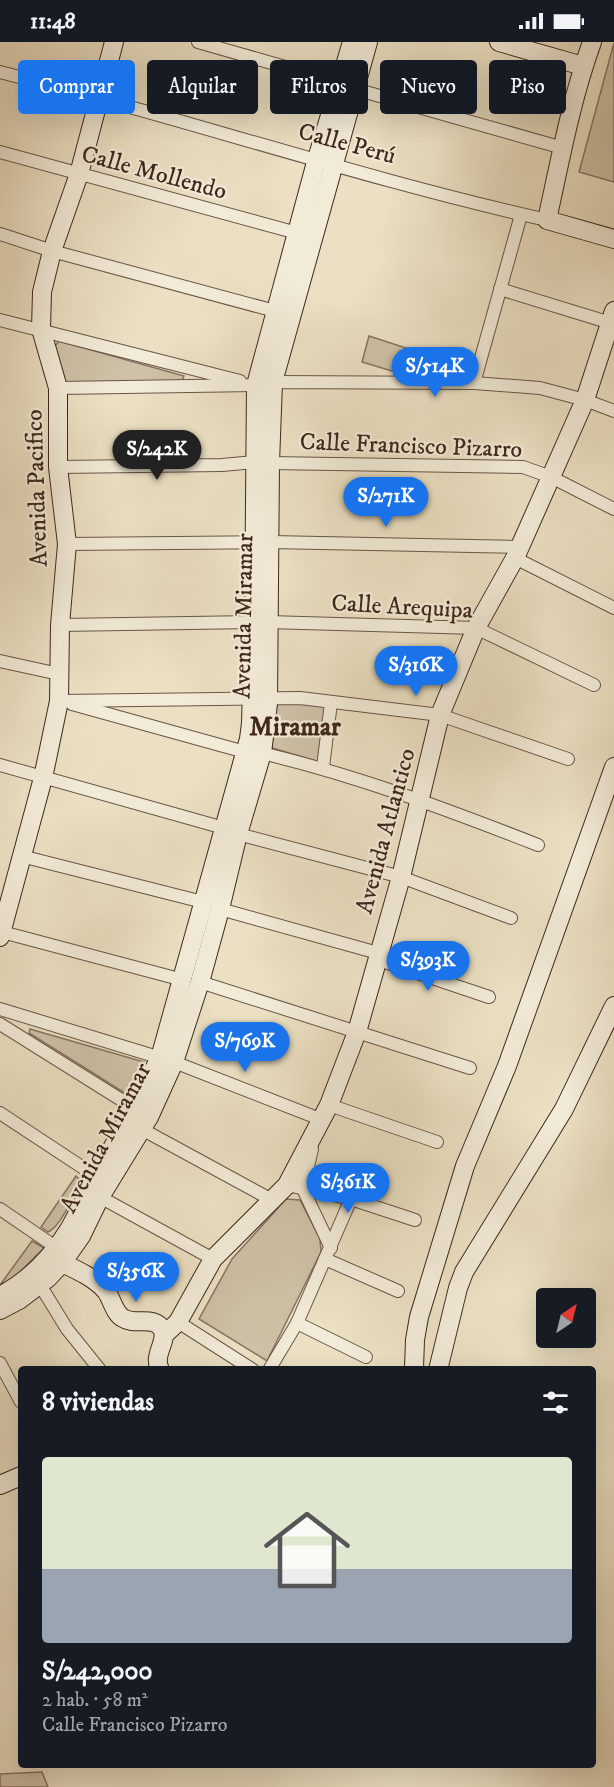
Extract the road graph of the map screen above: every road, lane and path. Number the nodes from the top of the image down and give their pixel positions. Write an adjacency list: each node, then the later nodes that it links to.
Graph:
1 (114, 42): 7 (main road, Avenida Pacifico)
2 (198, 42): 10 (street)
3 (352, 42): 8 (main road, Avenida Miramar)
4 (368, 42): 9 (main road, Avenida Miramar)
5 (499, 42): 11 (main road)
6 (592, 42): 11 (main road)
7 (110, 60)
8 (350, 60)
9 (360, 60)
10 (270, 63)
11 (583, 66): 18 (main road)
12 (0, 72): 13 (street, Calle Perú)
13 (18, 77)
14 (368, 92): 18 (street)
15 (135, 108): 20 (street, Calle Perú)
16 (96, 114): 21 (main road, Avenida Pacifico)
17 (340, 114): 20 (main road, Avenida Miramar)
18 (562, 148): 23 (main road)
19 (0, 152): 21 (street, Calle Mollendo)
20 (325, 164): 22 (street, Calle Perú); 24 (main road, Avenida Miramar); 33 (main road, Avenida Miramar)
21 (79, 174): 24 (street, Calle Mollendo); 27 (main road, Avenida Pacifico)
22 (521, 214): 23 (street, Calle Perú); 28 (street)
23 (547, 220): 26 (main road, Calle Perú)
24 (297, 233): 29 (main road, Avenida Miramar)
25 (0, 234): 27 (street)
26 (614, 239)
27 (52, 250): 29 (street); 32 (main road, Avenida Pacifico)
28 (500, 289): 30 (street); 34 (street)
29 (275, 311): 33 (main road, Avenida Miramar)
30 (613, 319): 36 (main road, Avenida Atlantico)
31 (0, 320): 32 (street)
32 (40, 329): 33 (street); 35 (main road, Avenida Pacifico)
33 (265, 383): 34 (street); 35 (street); 38 (main road, Avenida Miramar)
34 (474, 383): 36 (street)
35 (58, 388): 39 (main road, Avenida Pacifico)
36 (585, 399): 37 (street); 40 (main road, Avenida Atlantico)
37 (614, 411)
38 (262, 462): 39 (street, Calle Francisco Pizarro); 40 (street, Calle Francisco Pizarro); 42 (main road, Avenida Miramar)
39 (58, 467): 43 (main road, Avenida Pacifico)
40 (551, 477): 41 (street, Calle Francisco Pizarro); 44 (main road, Avenida Atlantico)
41 (614, 509)
42 (261, 542): 43 (street); 44 (street); 46 (main road, Avenida Miramar)
43 (67, 544): 47 (main road, Avenida Pacifico)
44 (517, 552): 45 (street); 48 (main road, Avenida Atlantico)
45 (614, 608)
46 (261, 622): 47 (street, Calle Arequipa); 48 (street, Calle Arequipa); 52 (main road, Avenida Miramar)
47 (60, 625): 50 (main road, Avenida Pacifico)
48 (476, 628): 51 (street, Calle Arequipa); 55 (main road, Avenida Atlantico)
49 (0, 662): 50 (street)
50 (59, 674): 53 (main road, Avenida Pacifico)
51 (594, 685)
52 (260, 698): 53 (street); 54 (street); 56 (main road, Avenida Miramar)
53 (59, 701): 56 (street); 61 (main road, Avenida Pacifico)
54 (331, 703): 55 (street); 59 (street)
55 (440, 715): 57 (street); 62 (main road, Avenida Atlantico)
56 (253, 752): 59 (street); 63 (main road, Avenida Miramar)
57 (568, 759)
58 (0, 765): 61 (street)
59 (323, 767): 62 (street)
60 (614, 767): 108 (main road)
61 (43, 778): 63 (street); 65 (main road, Avenida Pacifico)
62 (421, 800): 64 (street); 66 (main road, Avenida Atlantico)
63 (231, 831): 66 (street); 67 (main road, Avenida Miramar); 68 (main road, Avenida Miramar)
64 (538, 845)
65 (21, 856): 67 (street); 70 (main road, Avenida Pacifico)
66 (401, 877): 69 (street); 71 (main road, Avenida Atlantico)
67 (203, 903): 72 (main road, Avenida Miramar)
68 (220, 909): 71 (street); 72 (main road, Avenida Miramar)
69 (511, 918)
70 (1, 935): 72 (street)
71 (377, 956): 73 (street); 77 (main road, Avenida Atlantico)
72 (191, 981): 77 (street); 78 (main road, Avenida Miramar)
73 (489, 997)
74 (614, 1006): 103 (main road)
75 (0, 1009): 78 (street)
76 (0, 1024): 82 (street)
77 (357, 1032): 79 (street); 81 (main road, Avenida Atlantico)
78 (167, 1060): 81 (street); 82 (main road, Avenida Miramar)
79 (470, 1068)
80 (0, 1113): 84 (street)
81 (322, 1116): 83 (street); 85 (main road, Avenida Atlantico)
82 (138, 1119): 84 (main road, Avenida Miramar); 86 (main road, Avenida Miramar); 88 (street)
83 (437, 1142)
84 (97, 1177): 92 (main road, Avenida Miramar)
85 (295, 1187): 87 (street); 88 (main road, Avenida Atlantico); 91 (street)
86 (100, 1197): 92 (main road, Avenida Miramar); 93 (street)
87 (351, 1199): 90 (street); 91 (street)
88 (272, 1200): 93 (main road, Avenida Atlantico)
89 (0, 1209): 92 (street)
90 (415, 1220)
91 (328, 1254): 95 (street); 99 (street)
92 (59, 1255): 94 (main road, Avenida Miramar); 96 (main road, Avenida Miramar); 100 (main road)
93 (213, 1259): 98 (main road, Avenida Atlantico)
94 (40, 1285): 97 (main road, Avenida Miramar); 104 (street)
95 (398, 1291)
96 (0, 1296)
97 (0, 1310)
98 (178, 1322): 100 (main road, Avenida Atlantico); 106 (street)
99 (297, 1323): 101 (street); 107 (street)
100 (164, 1335): 105 (main road)
101 (366, 1357)
102 (0, 1363): 109 (street)
103 (439, 1363)
104 (97, 1366)
105 (159, 1366)
106 (247, 1366)
107 (271, 1366)
108 (411, 1366)
109 (18, 1396)
110 (18, 1477): 111 (main road)
111 (0, 1485)

